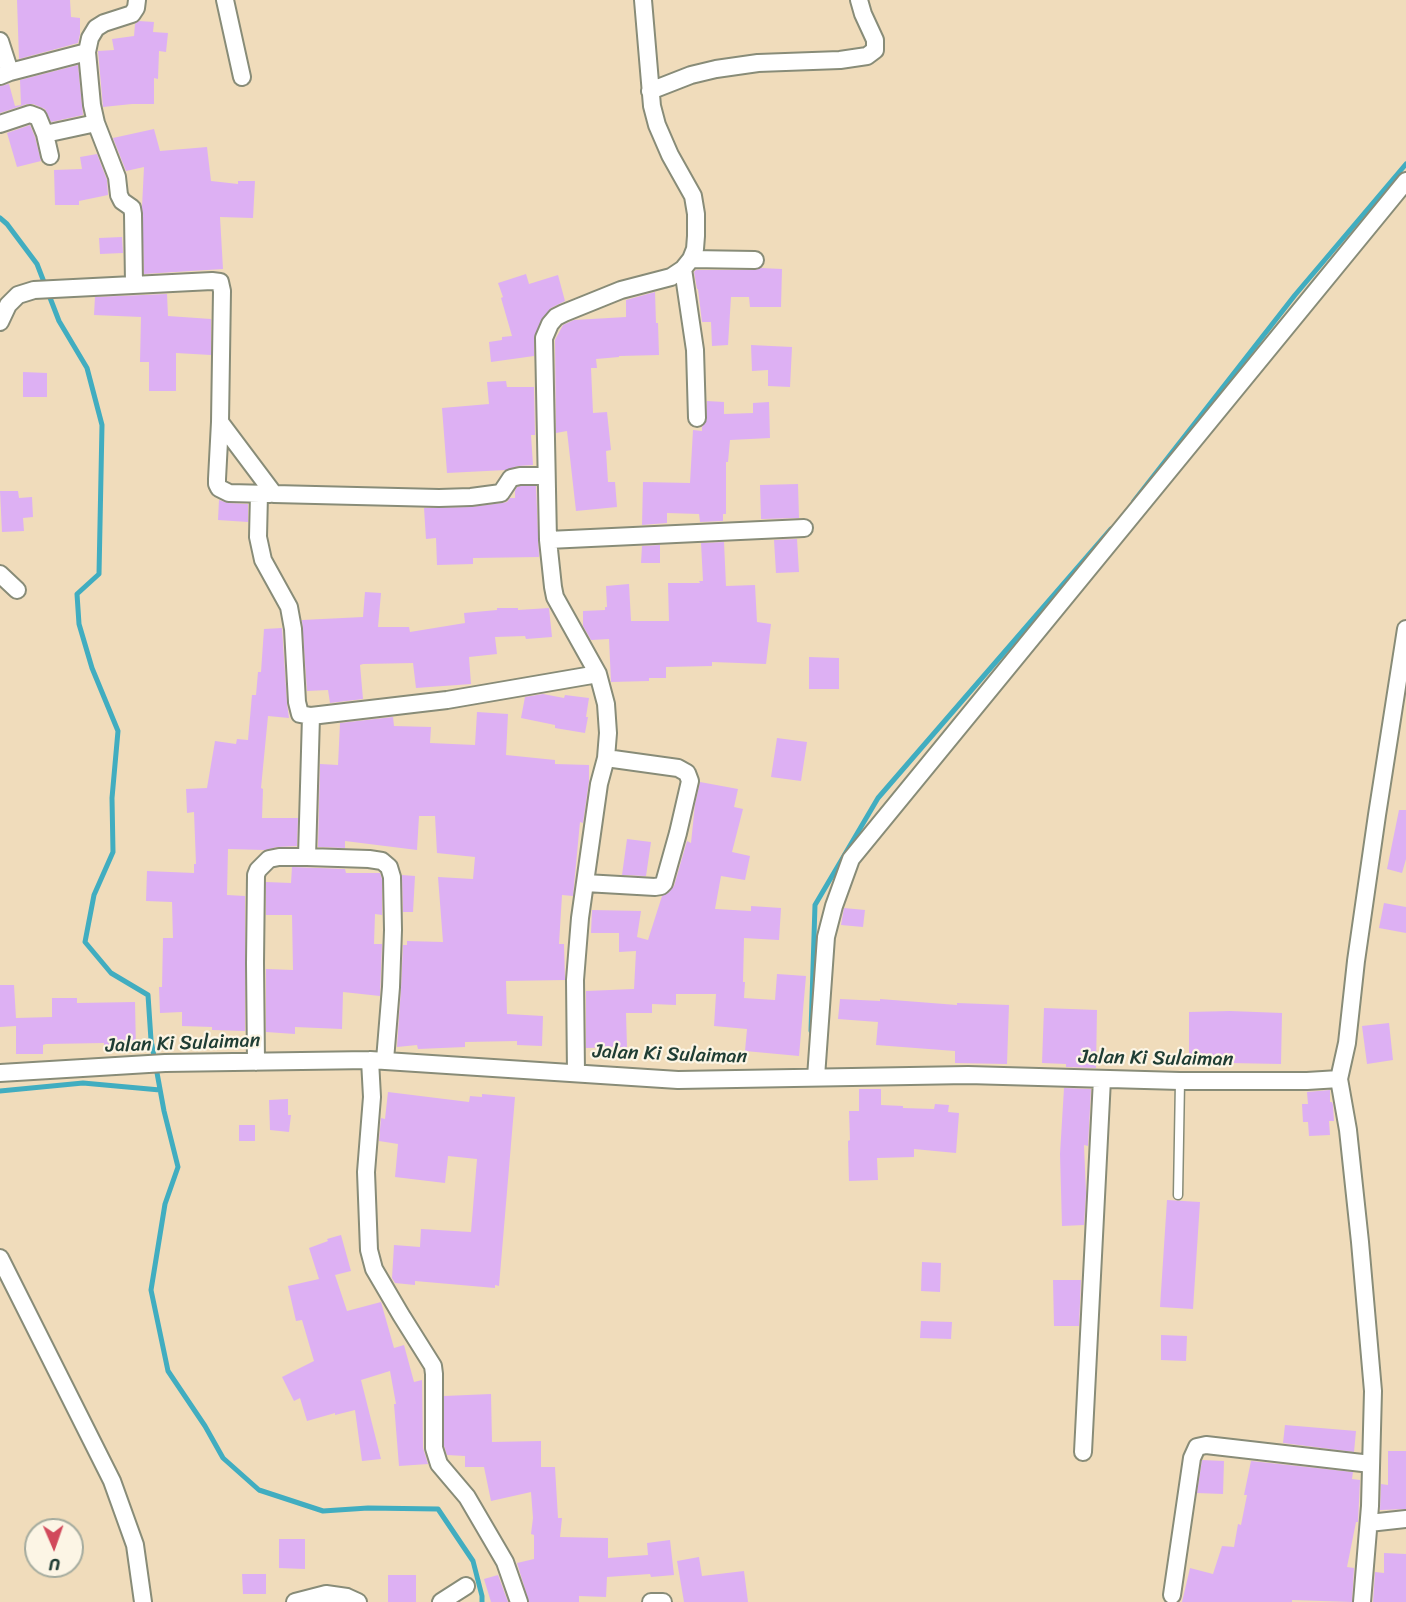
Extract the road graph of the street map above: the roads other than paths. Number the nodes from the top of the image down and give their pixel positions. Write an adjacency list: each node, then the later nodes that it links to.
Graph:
1 (137, 0): 6 (street)
2 (225, 0): 8 (street)
3 (643, 0): 9 (street)
4 (859, 0): 9 (street)
5 (0, 41): 7 (street)
6 (87, 52): 7 (street); 10 (street)
7 (5, 74)
8 (242, 77)
9 (650, 91): 16 (street)
10 (96, 123): 12 (street); 17 (street)
11 (0, 124): 12 (street)
12 (45, 134): 13 (street)
13 (50, 156)
14 (1406, 181): 37 (street)
15 (755, 260): 16 (street)
16 (687, 264): 19 (street); 21 (street)
17 (134, 284): 18 (street); 20 (street)
18 (0, 322)
19 (697, 418)
20 (220, 422): 22 (street); 22 (street)
21 (546, 476): 22 (street); 24 (street)
22 (266, 494): 29 (street)
23 (804, 528): 24 (street)
24 (548, 540): 28 (street)
25 (0, 574): 26 (street)
26 (17, 590)
27 (1406, 629): 39 (street)
28 (598, 674): 29 (street); 30 (street)
29 (311, 716): 31 (street)
30 (606, 758): 32 (street); 32 (street)
31 (307, 857): 33 (street); 34 (street)
32 (585, 883): 36 (street)
33 (377, 1060): 34 (street, Jalan Ki Sulaiman); 36 (street, Jalan Ki Sulaiman); 53 (street)
34 (256, 1062): 35 (street, Jalan Ki Sulaiman)
35 (0, 1073)
36 (576, 1073): 37 (street, Jalan Ki Sulaiman)
37 (816, 1077): 38 (street, Jalan Ki Sulaiman)
38 (1102, 1079): 40 (street, Jalan Ki Sulaiman); 43 (street)
39 (1340, 1079): 40 (street, Jalan Ki Sulaiman); 44 (street)
40 (1180, 1081): 41 (lane)
41 (1178, 1195)
42 (0, 1258): 49 (street)
43 (1083, 1452)
44 (1371, 1464): 46 (street); 48 (street)
45 (1406, 1519): 46 (street)
46 (1369, 1523): 56 (street)
47 (466, 1586): 52 (street)
48 (1172, 1595)
49 (143, 1602)
50 (295, 1602): 51 (street)
51 (358, 1602)
52 (441, 1602)
53 (519, 1602)
54 (651, 1602): 55 (street)
55 (663, 1602)
56 (1362, 1602)

